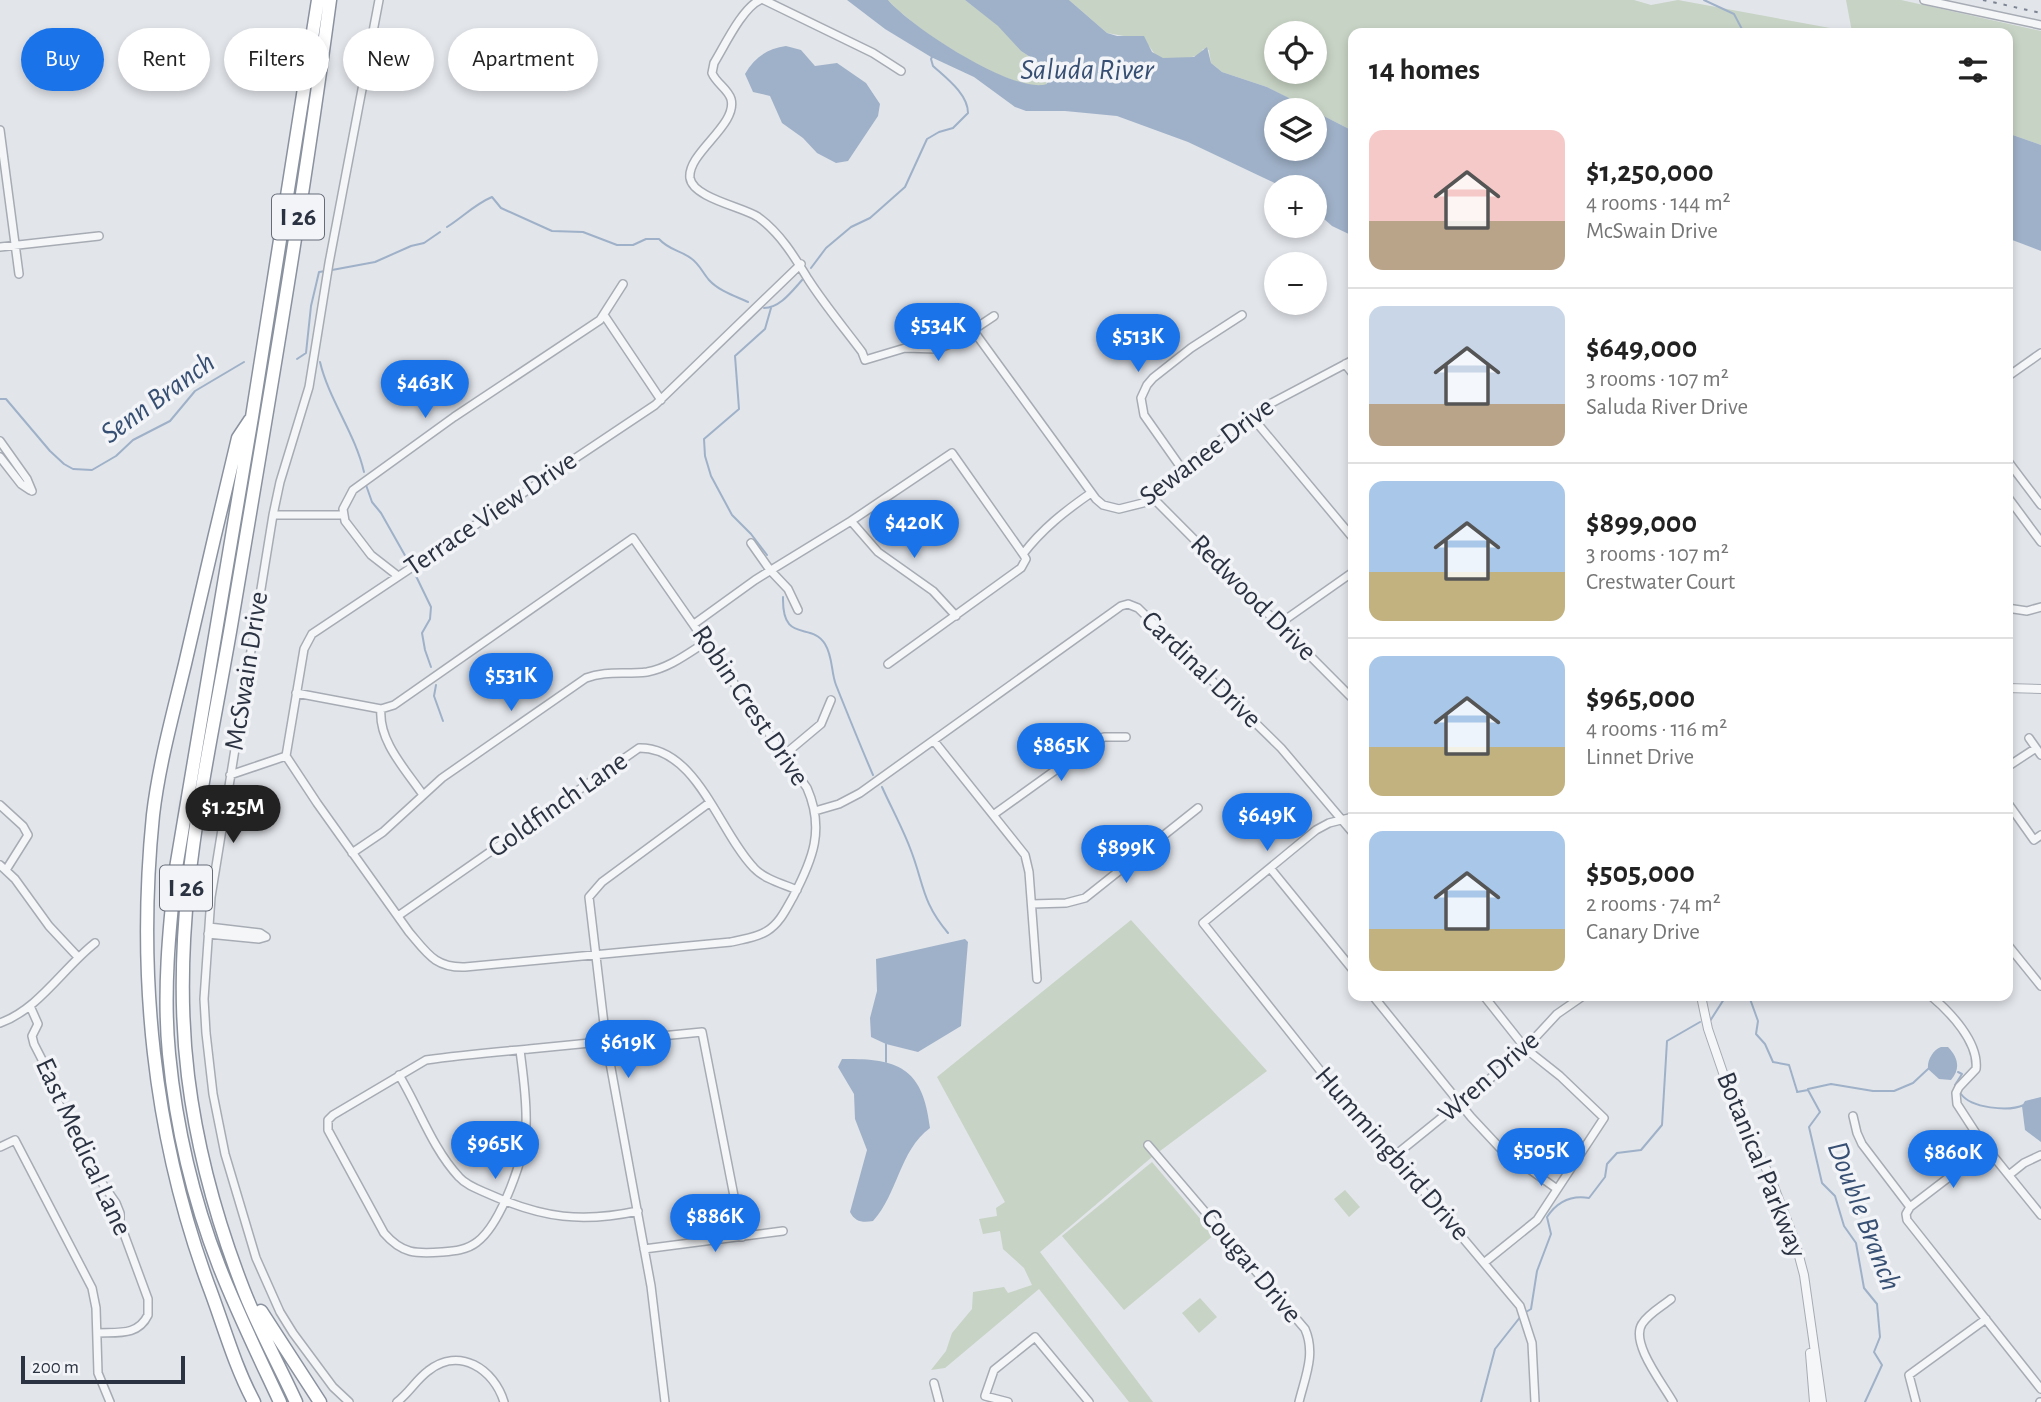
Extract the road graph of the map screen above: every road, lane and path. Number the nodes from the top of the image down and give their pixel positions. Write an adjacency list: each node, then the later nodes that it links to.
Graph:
1 (333, 0): 116 (highway, I 26)
2 (379, 0): 34 (street, McSwain Drive)
3 (762, 0): 7 (street); 12 (street)
4 (1924, 0): 6 (street)
5 (317, 4): 23 (highway, I 26)
6 (2041, 25)
7 (901, 71)
8 (0, 130): 10 (street)
9 (99, 236): 10 (street)
10 (16, 244): 11 (street); 13 (street)
11 (0, 247)
12 (801, 264): 18 (street); 22 (street, Terrace View Drive)
13 (19, 274)
14 (624, 284): 15 (street)
15 (604, 315): 22 (street); 35 (street)
16 (1242, 315): 28 (street)
17 (994, 316): 18 (street)
18 (973, 330): 30 (street, Sewanee Drive)
19 (2041, 353): 21 (street)
20 (1348, 363): 24 (street, Sewanee Drive)
21 (2013, 373)
22 (661, 400): 42 (street, Terrace View Drive)
23 (252, 417): 124 (highway); 131 (highway, I 26)
24 (1252, 417): 28 (street, Sewanee Drive); 37 (street)
25 (0, 441): 26 (street)
26 (8, 453): 27 (street); 27 (street)
27 (0, 458)
28 (1182, 470): 31 (street, Sewanee Drive)
29 (2013, 470): 33 (street)
30 (1091, 493): 31 (street, Sewanee Drive); 40 (street)
31 (1152, 497): 49 (street, Redwood Drive)
32 (2013, 504): 38 (street)
33 (2041, 505)
34 (273, 515): 35 (street); 65 (street, McSwain Drive)
35 (342, 516): 42 (street)
36 (851, 521): 40 (street); 41 (street); 47 (street)
37 (1348, 532)
38 (2041, 542)
39 (751, 543): 41 (street)
40 (1023, 554): 47 (street)
41 (770, 570): 46 (street); 48 (street)
42 (398, 576): 54 (street, Terrace View Drive)
43 (1348, 576): 49 (street)
44 (2041, 607): 45 (street)
45 (2013, 609)
46 (798, 610)
47 (956, 616): 51 (street)
48 (694, 624): 50 (street, Robin Crest Drive); 57 (street, Robin Crest Drive)
49 (1279, 624): 55 (street, Redwood Drive)
50 (706, 642): 62 (street, Robin Crest Drive); 66 (street)
51 (888, 664)
52 (2013, 688): 53 (street)
53 (2041, 689)
54 (296, 693): 57 (street); 63 (street, Terrace View Drive)
55 (1348, 694)
56 (831, 700): 62 (street)
57 (381, 709): 66 (street)
58 (1126, 737): 72 (street)
59 (2029, 738): 61 (street)
60 (934, 741): 71 (street, Cardinal Drive); 72 (street); 74 (street, Cardinal Drive)
61 (2039, 751): 64 (street)
62 (784, 755): 71 (street, Robin Crest Drive)
63 (286, 756): 65 (street); 77 (street, Robin Crest Drive)
64 (2013, 764)
65 (230, 775): 83 (street, McSwain Drive)
66 (423, 795): 77 (street)
67 (709, 803): 80 (street, Goldfinch Lane); 82 (street, Goldfinch Lane); 86 (street)
68 (0, 805): 78 (street)
69 (1198, 808): 81 (street)
70 (2013, 809): 76 (street)
71 (815, 811): 80 (street, Robin Crest Drive)
72 (993, 815): 81 (street)
73 (1348, 818): 74 (street)
74 (1342, 819): 75 (street, Cardinal Drive); 79 (street)
75 (1348, 827)
76 (2038, 838)
77 (352, 853): 82 (street, Robin Crest Drive)
78 (3, 868): 87 (street)
79 (1270, 868): 88 (street); 108 (street, Hummingbird Drive)
80 (797, 890): 86 (street, Robin Crest Drive)
81 (1032, 904): 89 (street)
82 (398, 916): 86 (street, Robin Crest Drive)
83 (209, 931): 83 (street); 134 (street, McSwain Drive)
84 (95, 943): 87 (street)
85 (2013, 951): 90 (street)
86 (595, 955): 98 (street)
87 (78, 957): 96 (street)
88 (1348, 965)
89 (1037, 979)
90 (2041, 986)
91 (1377, 1001): 102 (street)
92 (1487, 1001): 99 (street)
93 (1576, 1001): 99 (street, Wren Drive)
94 (1702, 1001): 123 (street, Botanical Parkway)
95 (1936, 1001): 106 (street)
96 (30, 1006): 97 (street); 122 (street, East Medical Lane)
97 (0, 1023)
98 (606, 1041): 100 (street); 113 (street); 117 (street)
99 (1526, 1049): 102 (street, Wren Drive); 110 (street)
100 (520, 1050): 101 (street); 111 (street)
101 (398, 1075): 111 (street); 111 (street)
102 (1461, 1104): 108 (street, Wren Drive); 110 (street)
103 (1853, 1116): 112 (street)
104 (1149, 1144): 142 (street, Cougar Drive)
105 (0, 1147): 122 (street)
106 (1987, 1148): 109 (street); 112 (street)
107 (2041, 1155): 109 (street)
108 (1393, 1157): 119 (street, Hummingbird Drive)
109 (2009, 1175): 114 (street)
110 (1557, 1189): 119 (street)
111 (504, 1200): 113 (street)
112 (1910, 1207): 121 (street)
113 (638, 1211): 118 (street)
114 (2041, 1215)
115 (783, 1231): 117 (street)
116 (225, 1235): 132 (highway, I 26); 133 (highway)
117 (741, 1237): 118 (street)
118 (644, 1249): 137 (street)
119 (1485, 1262): 143 (street, Hummingbird Drive)
120 (1671, 1299): 144 (street)
121 (1986, 1319): 126 (street); 147 (street)
122 (97, 1333): 128 (street)
123 (1811, 1336): 145 (street, Botanical Parkway); 146 (street, Botanical Parkway)
124 (243, 1381): 129 (highway); 130 (highway)
125 (934, 1383): 138 (street)
126 (2041, 1389)
127 (985, 1396): 139 (street); 140 (street); 141 (street)
128 (110, 1402)
129 (247, 1402)
130 (254, 1402)
131 (280, 1402)
132 (296, 1402)
133 (318, 1402)
134 (349, 1402)
135 (397, 1402): 136 (street)
136 (503, 1402)
137 (666, 1402)
138 (939, 1402)
139 (976, 1402)
140 (1008, 1402)
141 (1089, 1402)
142 (1299, 1402)
143 (1535, 1402)
144 (1673, 1402)
145 (1814, 1402)
146 (1822, 1402)
147 (1916, 1402)

